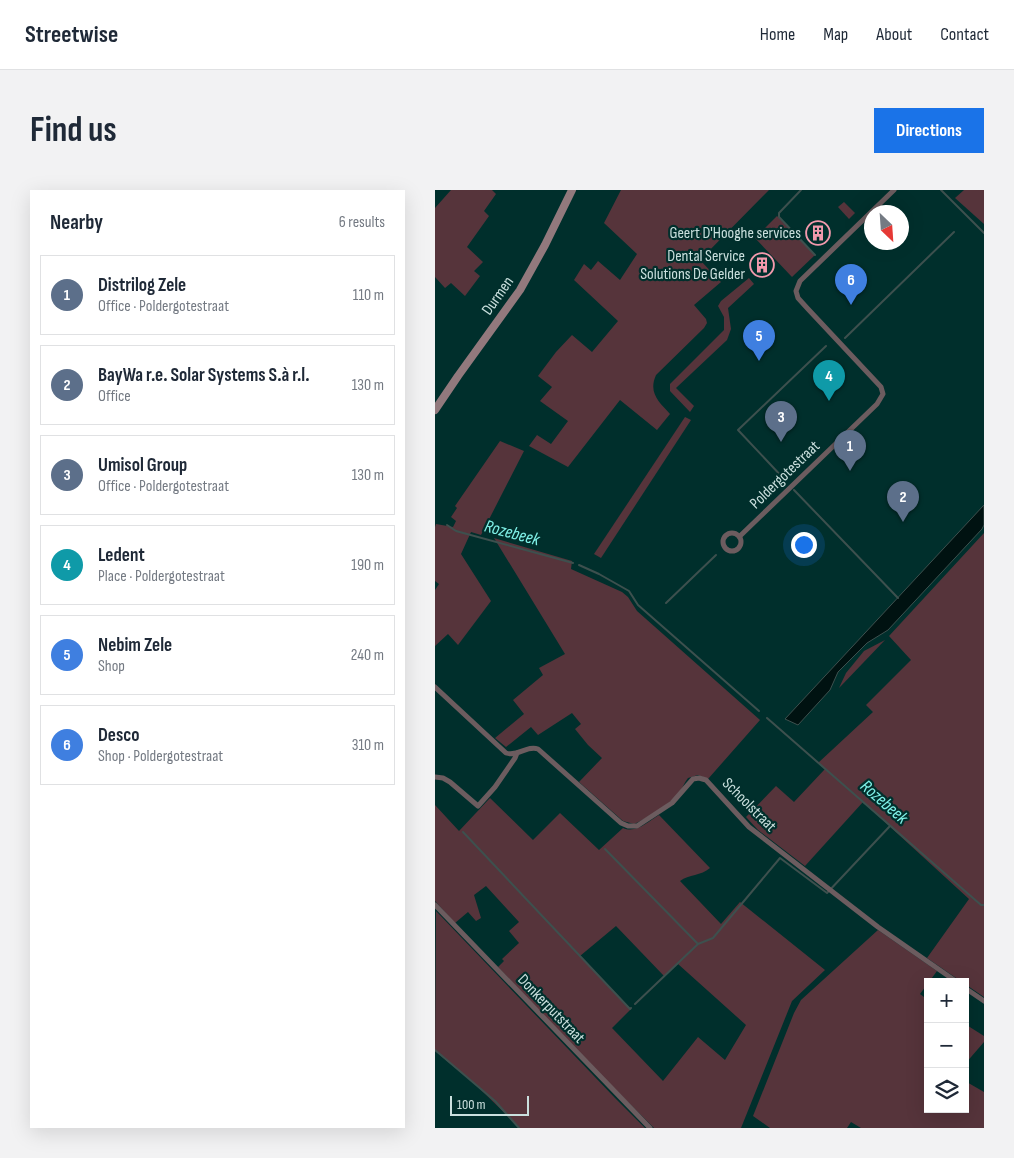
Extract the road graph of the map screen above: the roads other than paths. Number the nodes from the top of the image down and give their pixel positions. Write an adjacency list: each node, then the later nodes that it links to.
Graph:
1 (572, 190): 3 (street, Durmen)
2 (894, 190): 4 (street, Poldergotestraat)
3 (435, 410)
4 (739, 536)
5 (435, 687): 6 (street)
6 (517, 753): 7 (street); 9 (street, Schoolstraat)
7 (435, 777)
8 (435, 906): 12 (street, Donkerputstraat)
9 (951, 978)
10 (969, 991): 11 (street)
11 (984, 1001)
12 (650, 1128)

